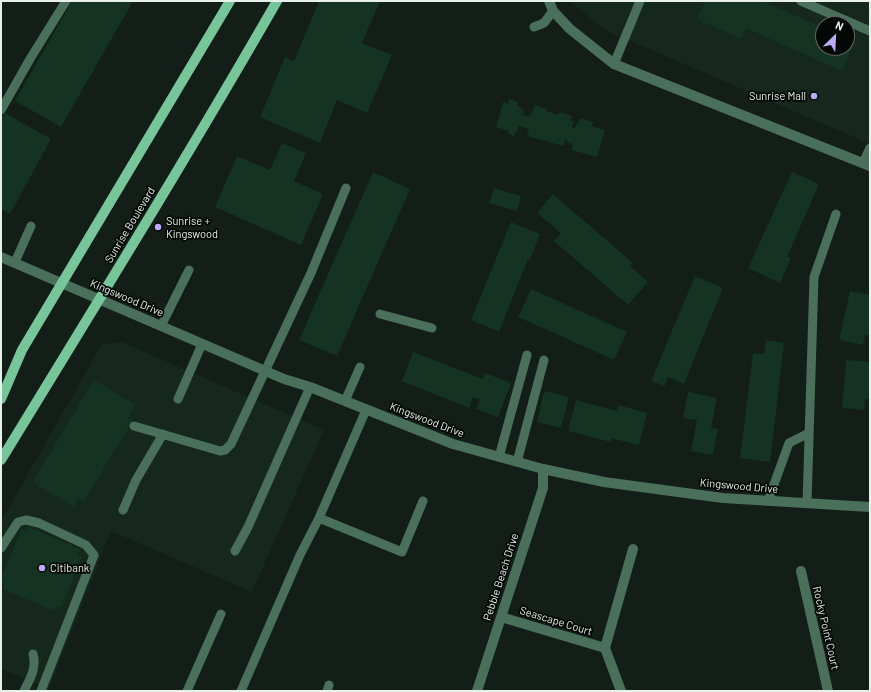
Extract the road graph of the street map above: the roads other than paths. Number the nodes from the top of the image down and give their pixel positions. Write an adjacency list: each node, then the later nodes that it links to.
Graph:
1 (66, 1): 11 (lane)
2 (230, 1): 20 (main road)
3 (277, 1): 21 (main road, Sunrise Boulevard)
4 (548, 1): 7 (street)
5 (640, 1): 10 (lane)
6 (801, 1): 9 (lane)
7 (553, 11): 8 (lane); 10 (street)
8 (534, 27)
9 (870, 31)
10 (614, 64): 13 (street)
11 (1, 110)
12 (870, 148): 13 (lane)
13 (867, 165)
14 (346, 188): 29 (lane)
15 (836, 214): 36 (lane)
16 (31, 226): 18 (lane)
17 (1, 257): 18 (street, Kingswood Drive)
18 (15, 262): 20 (street, Kingswood Drive)
19 (189, 270): 23 (lane)
20 (62, 283): 21 (street, Kingswood Drive); 32 (main road)
21 (100, 300): 23 (street, Kingswood Drive); 39 (main road, Sunrise Boulevard)
22 (380, 314): 24 (lane)
23 (161, 326): 25 (street, Kingswood Drive)
24 (432, 328)
25 (202, 344): 29 (street, Kingswood Drive); 31 (lane)
26 (527, 355): 38 (lane)
27 (544, 360): 40 (lane)
28 (360, 367): 33 (lane)
29 (265, 371): 30 (street, Kingswood Drive); 37 (lane)
30 (310, 387): 33 (street, Kingswood Drive); 50 (lane)
31 (178, 398)
32 (1, 399)
33 (345, 401): 34 (street, Kingswood Drive)
34 (366, 410): 38 (street, Kingswood Drive); 47 (lane)
35 (134, 426): 37 (lane)
36 (809, 433): 42 (lane); 44 (lane)
37 (163, 434): 46 (lane)
38 (498, 457): 40 (street, Kingswood Drive)
39 (1, 460)
40 (518, 462): 41 (street, Kingswood Drive)
41 (543, 469): 42 (street, Kingswood Drive); 53 (street, Pebble Beach Drive)
42 (768, 501): 44 (street, Kingswood Drive)
43 (423, 502): 47 (lane)
44 (807, 503): 45 (street, Kingswood Drive)
45 (870, 507)
46 (123, 510)
47 (319, 518): 59 (lane)
48 (1, 548): 57 (lane)
49 (633, 549): 54 (street, Seascape Court)
50 (235, 551)
51 (801, 571): 62 (street, Rocky Point Court)
52 (221, 614): 58 (lane)
53 (501, 617): 54 (street, Seascape Court); 60 (street, Pebble Beach Drive)
54 (605, 648): 61 (street)
55 (32, 654): 56 (lane)
56 (24, 691)
57 (41, 691)
58 (187, 691)
59 (241, 691)
60 (477, 691)
61 (621, 691)
62 (828, 691)

